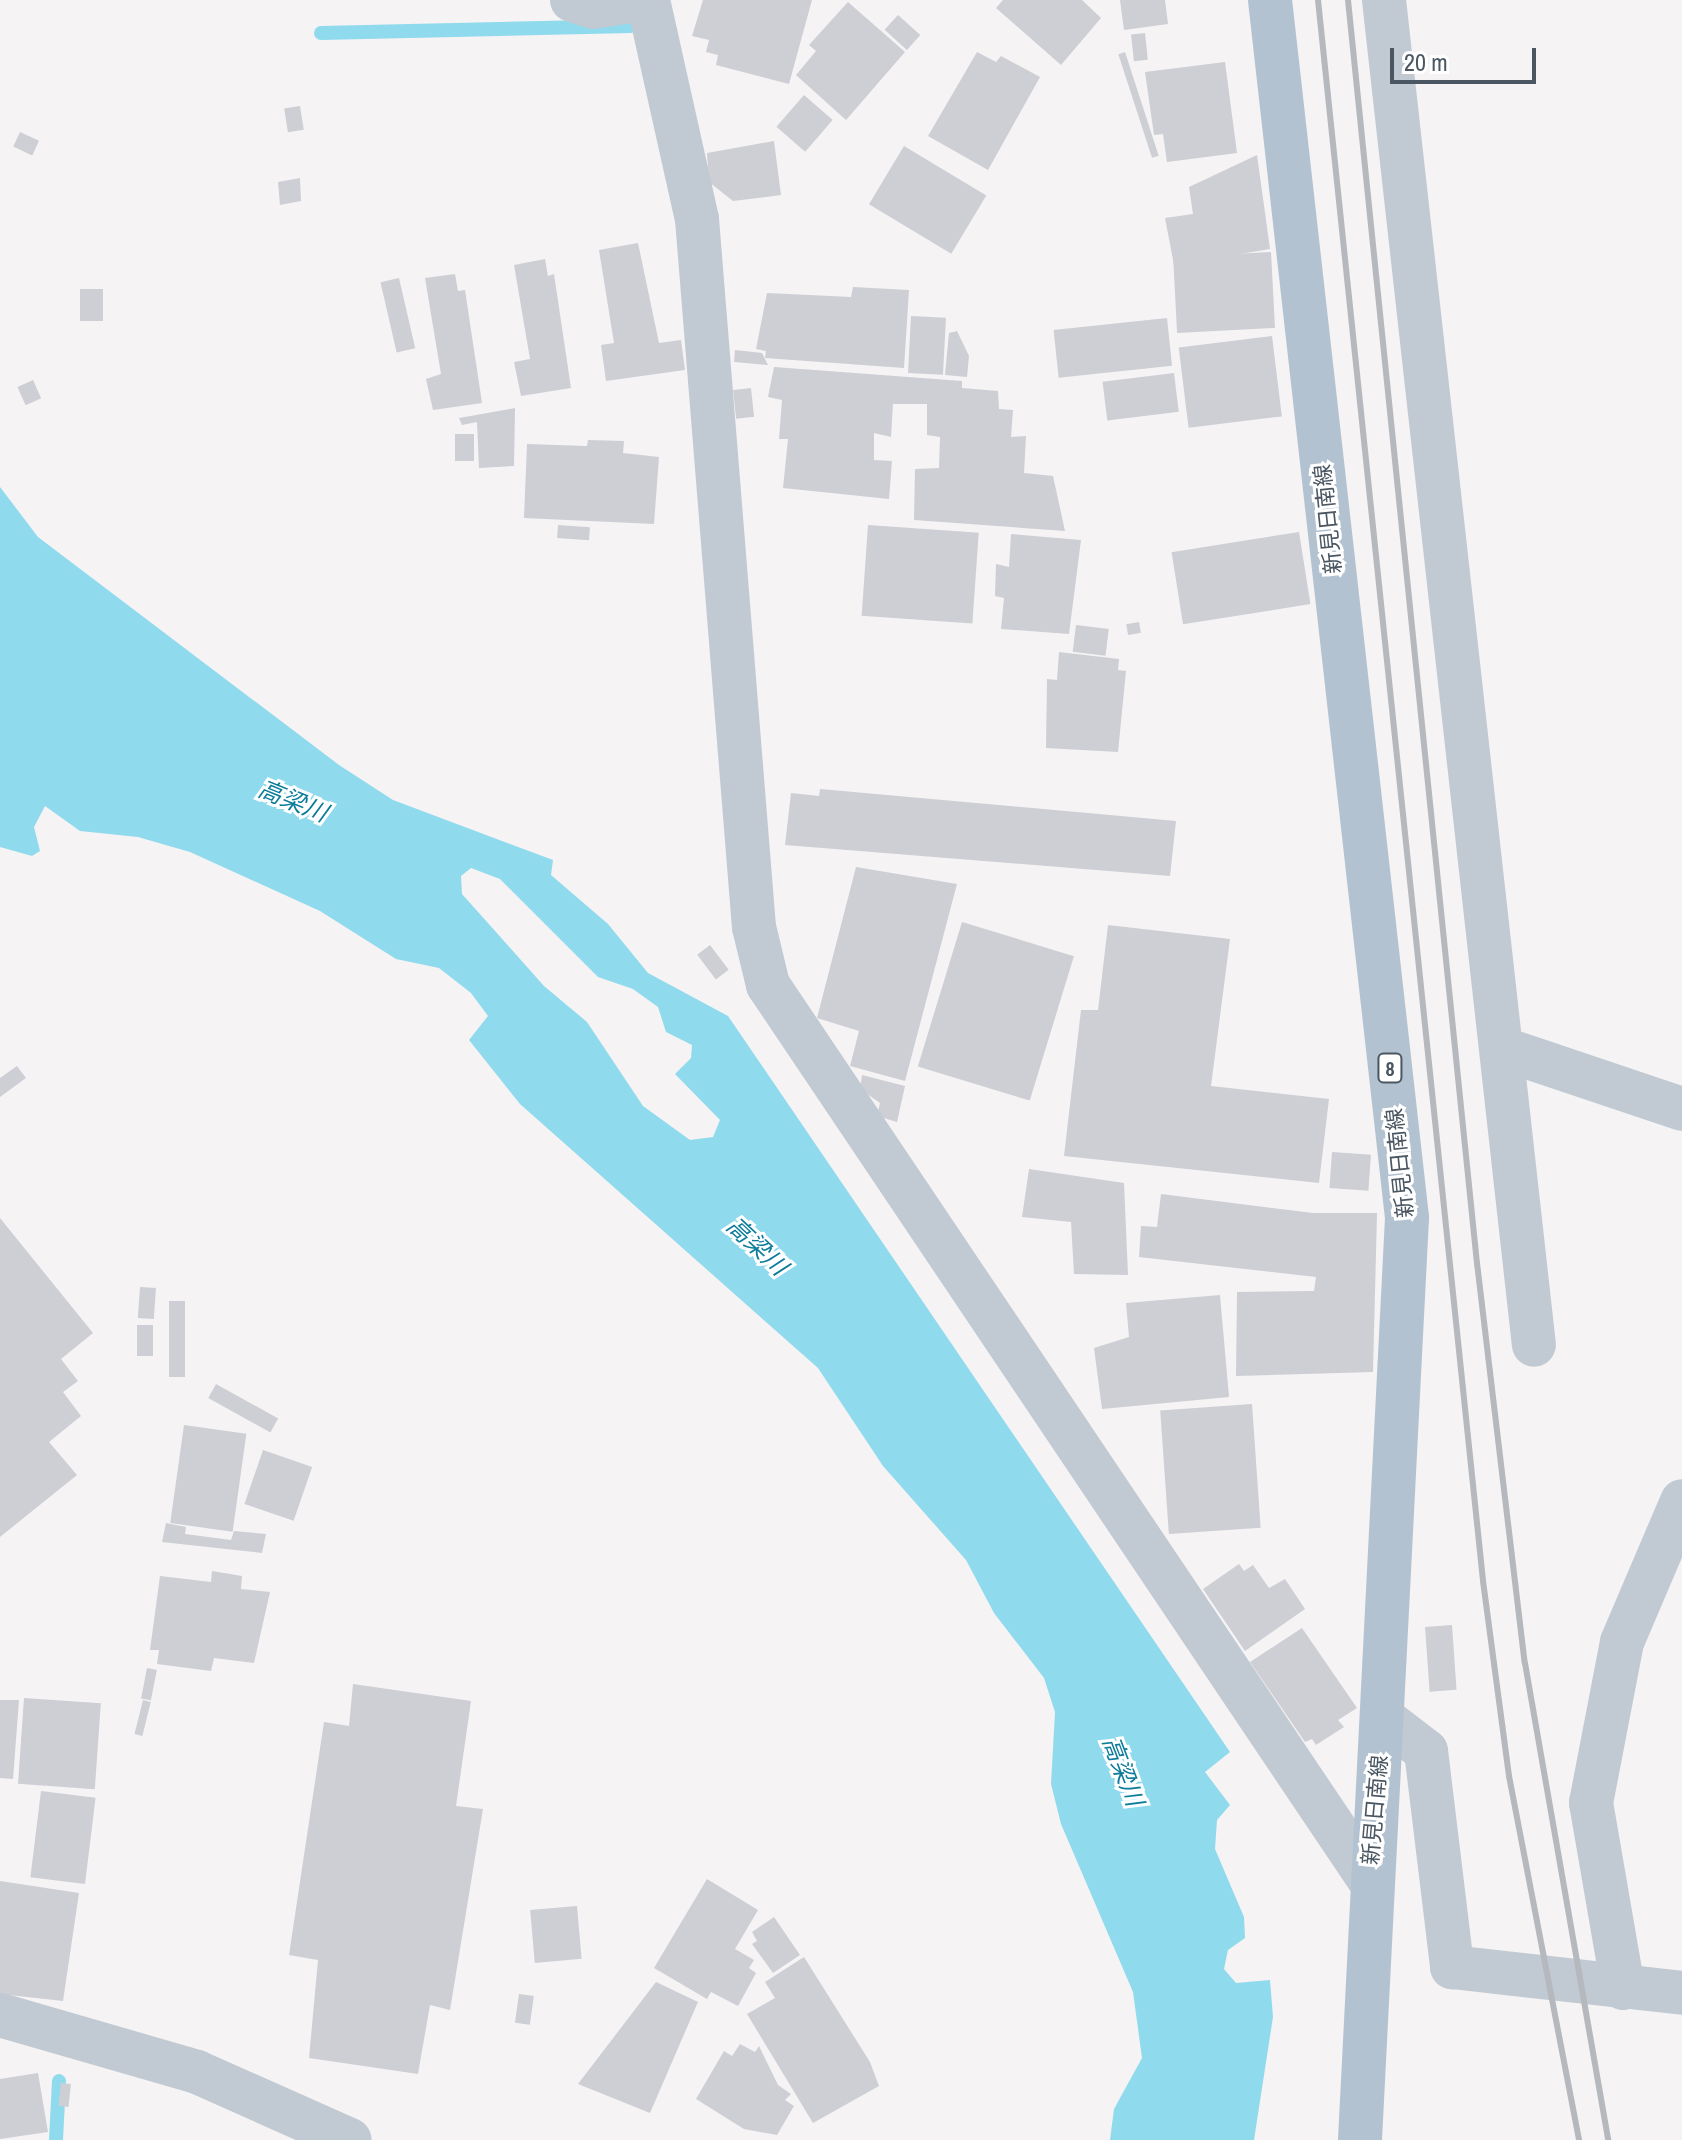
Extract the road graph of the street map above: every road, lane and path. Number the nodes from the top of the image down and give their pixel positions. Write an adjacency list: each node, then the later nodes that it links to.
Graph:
1 (572, 0): 2 (street)
2 (637, 0)
3 (648, 0): 11 (street)
4 (1270, 0): 10 (main road, 新見日南線 / 8)
5 (1384, 0): 6 (street)
6 (1504, 1049): 7 (street); 8 (street)
7 (1682, 1109)
8 (1534, 1345)
9 (1682, 1501): 12 (street)
10 (1383, 1718): 11 (main road, 新見日南線 / 8); 12 (street)
11 (1370, 1881): 16 (main road, 新見日南線 / 8)
12 (1623, 1988): 13 (street)
13 (1682, 1993)
14 (0, 2015): 15 (street)
15 (350, 2140)
16 (1360, 2140)

